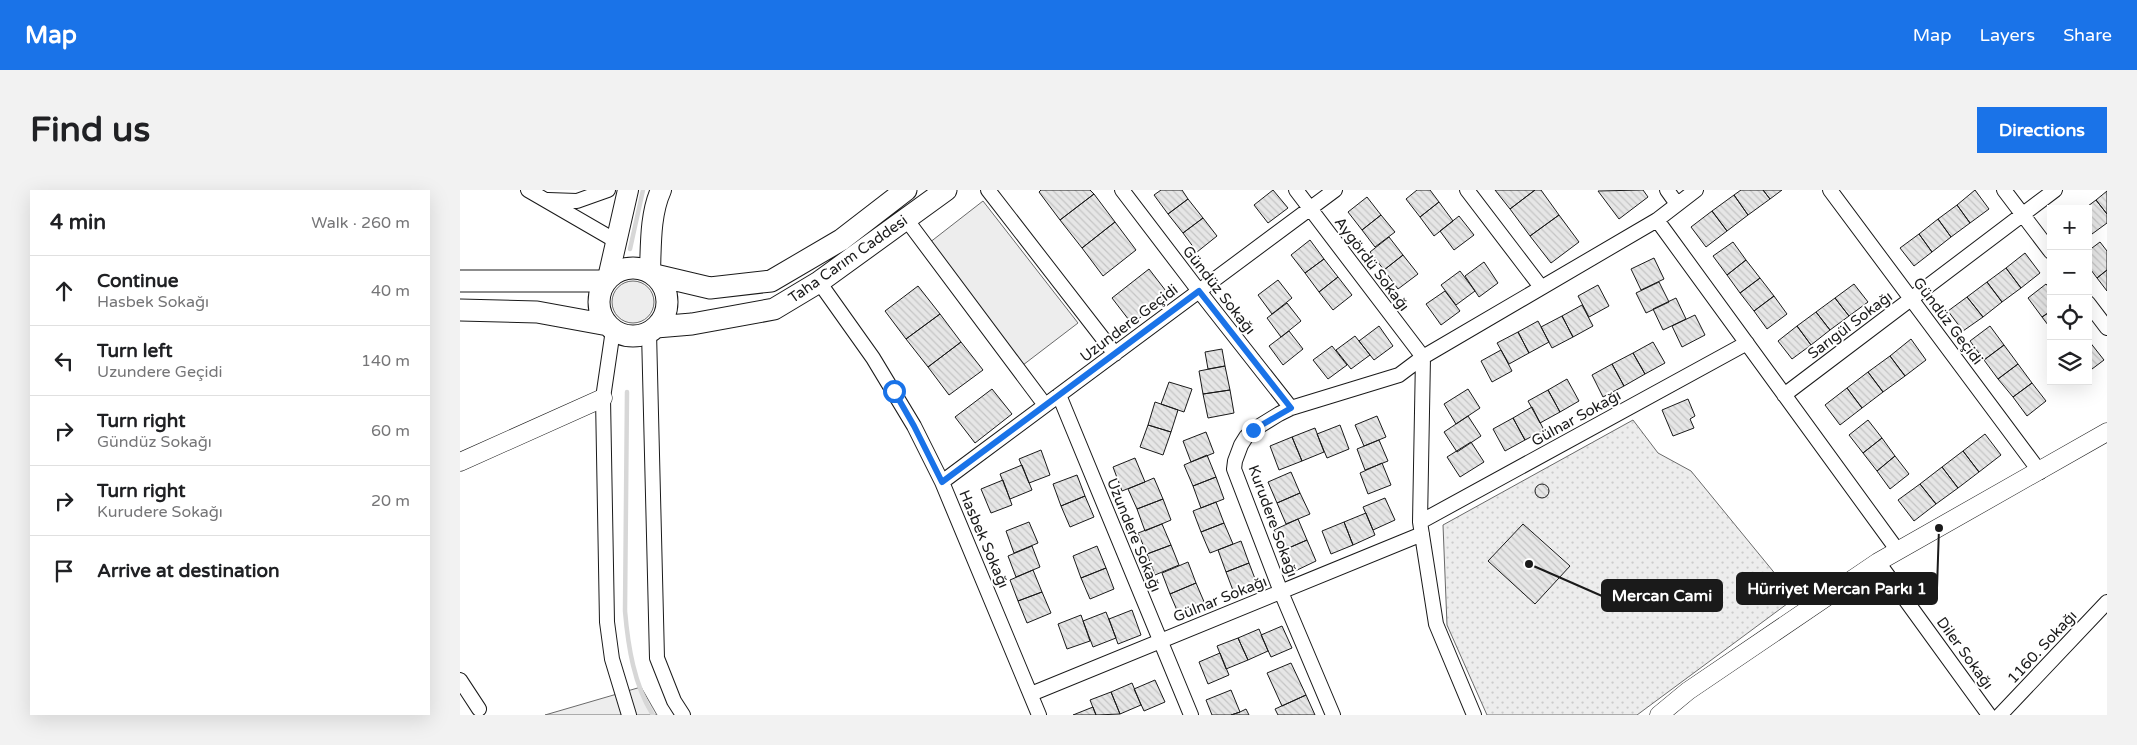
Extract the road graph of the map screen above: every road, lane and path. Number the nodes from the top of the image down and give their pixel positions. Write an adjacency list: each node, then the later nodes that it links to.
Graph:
1 (528, 190): 17 (street)
2 (608, 190): 17 (street)
3 (628, 190): 23 (main road)
4 (661, 190): 25 (main road)
5 (906, 190): 25 (main road, Taha Carım Caddesi)
6 (946, 190): 21 (main road, Taha Carım Caddesi)
7 (988, 190): 38 (street)
8 (1122, 190): 30 (street, Gündüz Sokağı)
9 (1296, 190): 19 (street, Aygördü Sokağı)
10 (1335, 190): 19 (street, Uzundere Geçidi)
11 (1467, 190): 29 (street)
12 (1667, 190): 18 (street)
13 (1696, 190): 18 (street, Kurudere Sokağı)
14 (1830, 190): 31 (street, Gündüz Geçidi)
15 (2004, 190): 20 (street)
16 (2055, 190): 20 (street, Sarıgül Sokağı)
17 (546, 200): 23 (street)
18 (1678, 204): 22 (street, Kurudere Sokağı)
19 (1310, 209): 30 (street, Uzundere Geçidi); 39 (street, Aygördü Sokağı)
20 (2023, 214): 24 (street); 31 (street, Sarıgül Sokağı)
21 (906, 219): 28 (main road, Taha Carım Caddesi); 43 (street)
22 (1657, 220): 29 (street, Kurudere Sokağı); 37 (street)
23 (616, 241): 26 (main road)
24 (2050, 250)
25 (652, 273): 26 (main road); 36 (main road)
26 (607, 279): 27 (main road); 34 (main road)
27 (460, 281)
28 (819, 282): 36 (main road, Taha Carım Caddesi); 48 (street, Hasbek Sokağı)
29 (1541, 287): 39 (street, Kurudere Sokağı)
30 (1199, 291): 38 (street, Uzundere Geçidi); 44 (street, Gündüz Sokağı)
31 (1911, 299): 41 (street, Sarıgül Sokağı); 47 (street, Gündüz Geçidi)
32 (2092, 307): 35 (street)
33 (460, 310): 34 (main road)
34 (610, 327): 36 (main road); 42 (street)
35 (2107, 328)
36 (653, 330): 59 (street)
37 (1747, 343): 41 (street); 49 (street, Gülnar Sokağı)
38 (1115, 354): 40 (street, Uzundere Geçidi)
39 (1423, 357): 44 (street, Kurudere Sokağı); 49 (street)
40 (1059, 395): 43 (street, Uzundere Geçidi); 54 (street, Uzundere Sokağı)
41 (1784, 395): 50 (street)
42 (603, 398): 46 (street); 58 (street)
43 (1045, 405): 48 (street, Uzundere Geçidi)
44 (1291, 408): 52 (street, Kurudere Sokağı)
45 (2107, 432): 47 (street)
46 (460, 462)
47 (2040, 472): 50 (street)
48 (942, 482): 56 (street, Hasbek Sokağı)
49 (1421, 528): 52 (street, Gülnar Sokağı); 63 (street)
50 (1898, 551): 51 (street)
51 (1878, 562): 64 (street); 65 (street, Diler Sokağı)
52 (1281, 592): 54 (street, Gülnar Sokağı); 62 (street, Kurudere Sokağı)
53 (2107, 602): 66 (street, 1160. Sokağı)
54 (1160, 641): 56 (street, Gülnar Sokağı); 61 (street, Uzundere Sokağı)
55 (460, 680): 57 (street)
56 (1031, 694): 60 (street, Hasbek Sokağı)
57 (479, 710)
58 (629, 715)
59 (683, 715)
60 (1039, 715)
61 (1191, 715)
62 (1333, 715)
63 (1474, 715)
64 (1659, 715)
65 (1989, 715)
66 (2000, 715)

